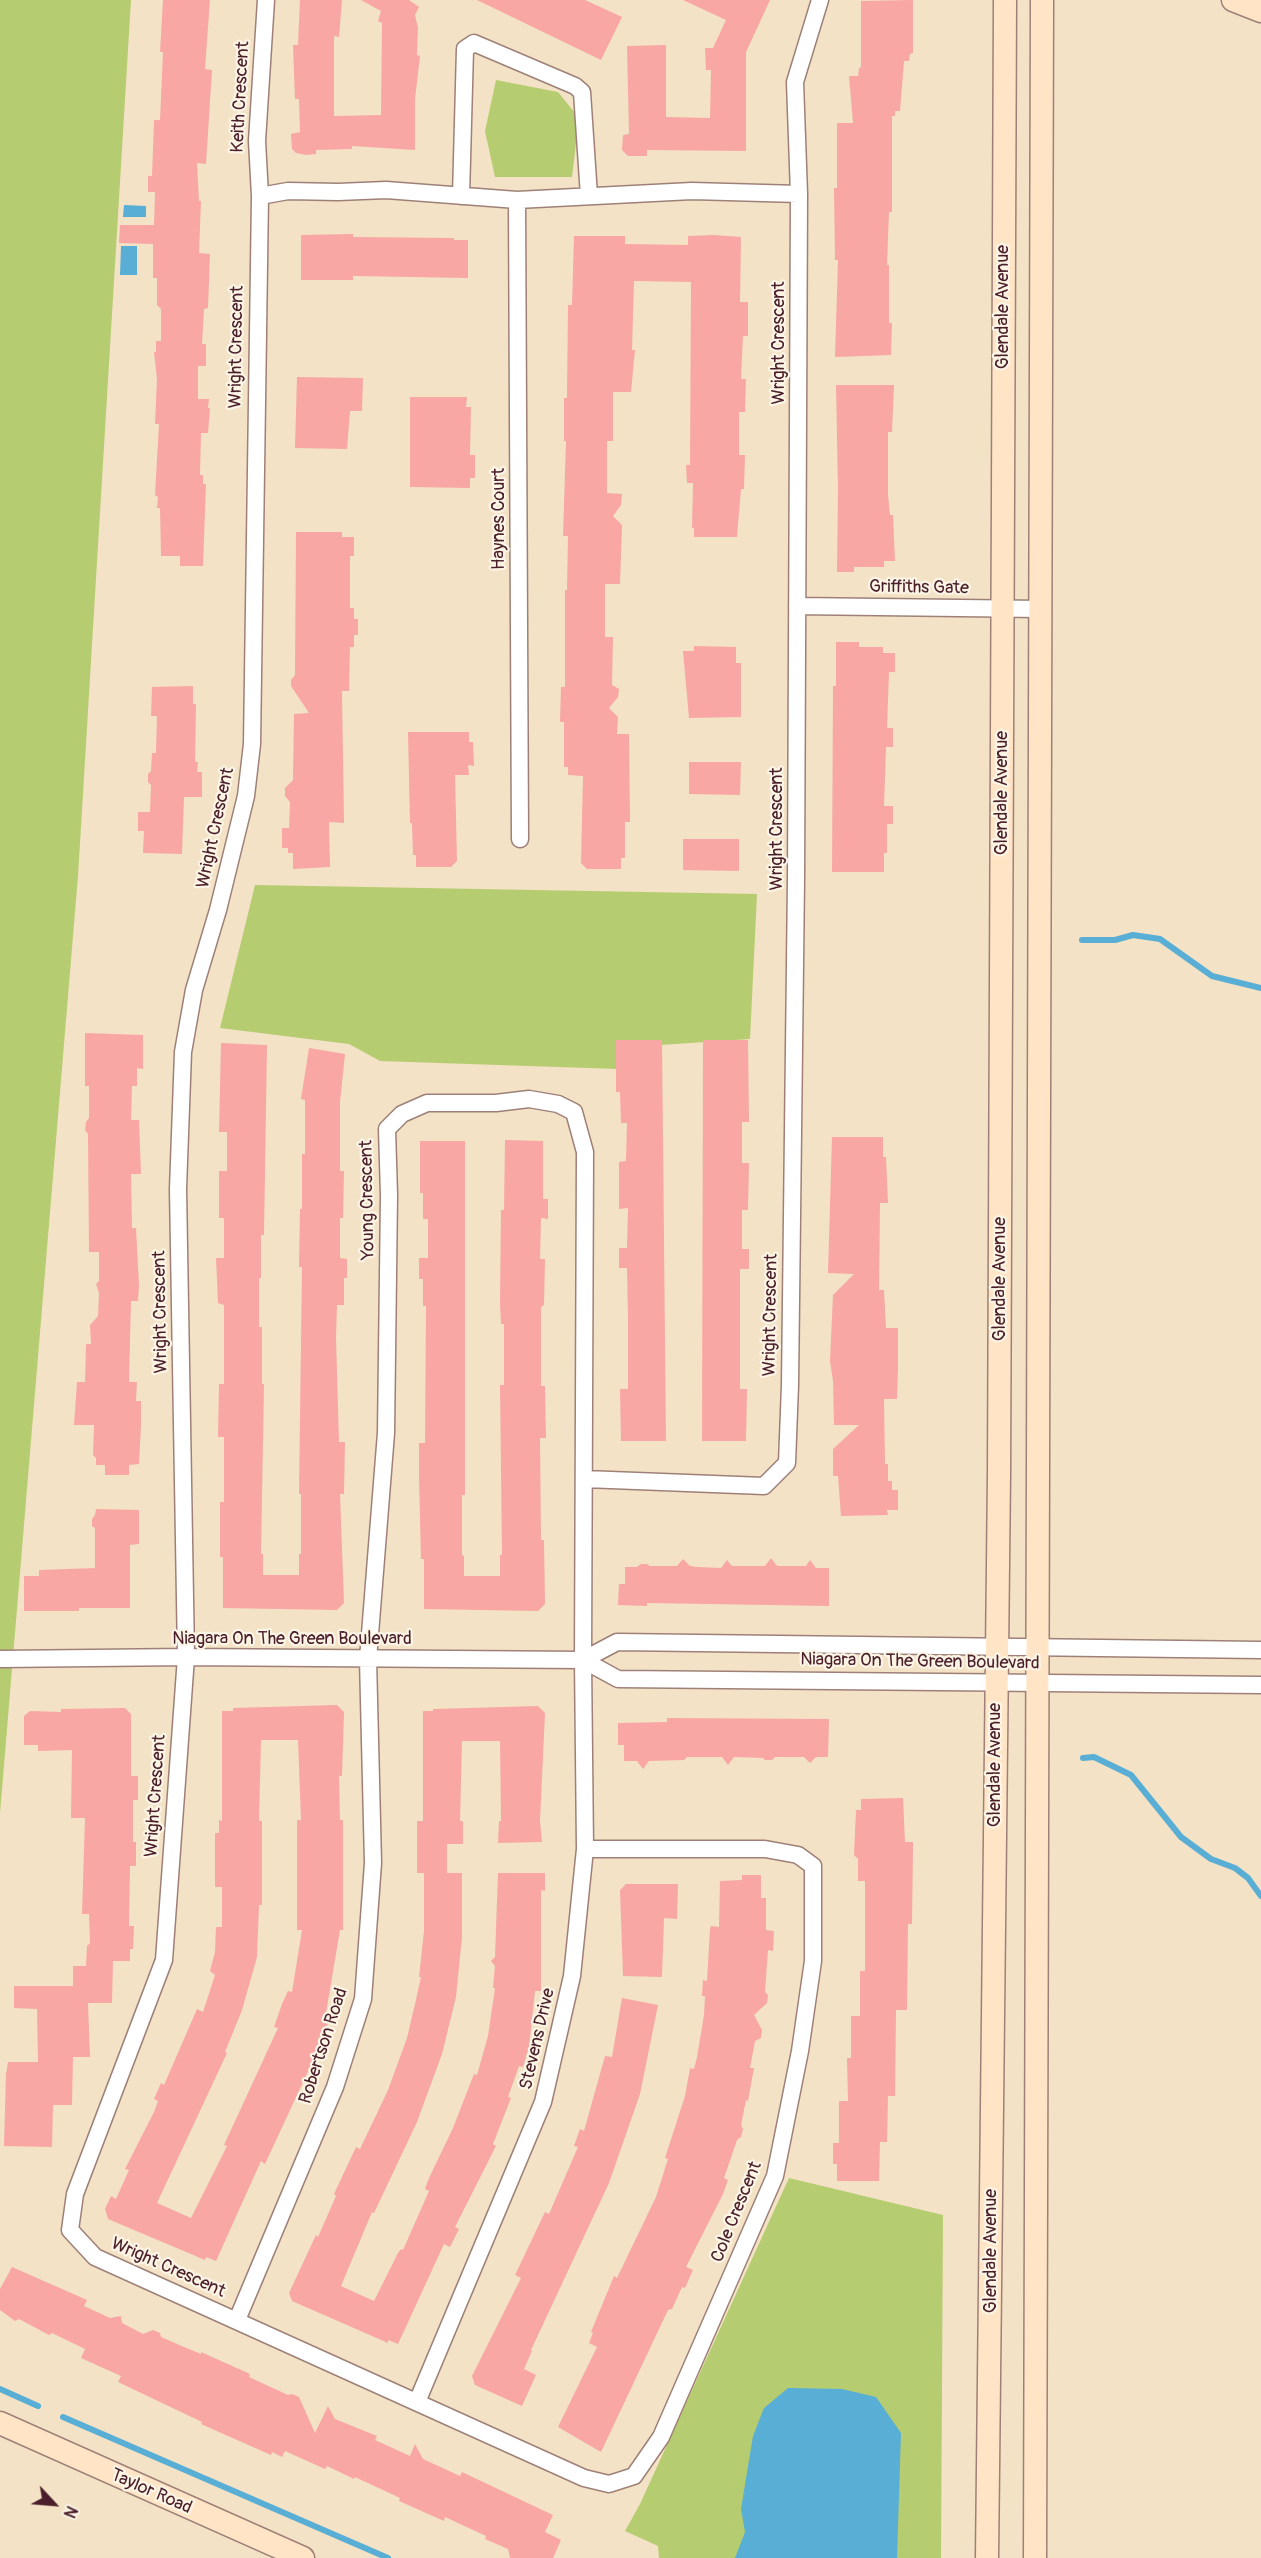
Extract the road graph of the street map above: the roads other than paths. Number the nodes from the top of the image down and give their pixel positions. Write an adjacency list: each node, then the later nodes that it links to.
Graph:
1 (266, 0): 8 (street, Keith Crescent)
2 (820, 0): 7 (street)
3 (1005, 0): 13 (main road, Glendale Avenue)
4 (1042, 0): 14 (main road)
5 (1233, 0): 6 (main road)
6 (1261, 11)
7 (799, 194): 10 (street); 12 (street, Wright Crescent)
8 (260, 196): 9 (street); 20 (street, Wright Crescent)
9 (461, 196): 10 (street); 11 (street)
10 (589, 196): 11 (street)
11 (517, 200): 15 (street, Haynes Court)
12 (797, 606): 13 (street, Griffiths Gate); 16 (street, Wright Crescent)
13 (1003, 609): 14 (street, Griffiths Gate); 17 (main road, Glendale Avenue)
14 (1041, 609): 18 (main road)
15 (520, 838)
16 (585, 1479): 22 (street, Young Crescent); 23 (street, Young Crescent)
17 (996, 1646): 18 (street, Niagara On The Green Boulevard); 23 (street, Niagara On The Green Boulevard); 24 (main road, Glendale Avenue)
18 (1038, 1647): 19 (street, Niagara On The Green Boulevard); 25 (main road)
19 (1261, 1650)
20 (186, 1657): 21 (street, Niagara On The Green Boulevard); 22 (street, Niagara On The Green Boulevard); 28 (street, Wright Crescent)
21 (0, 1659)
22 (368, 1659): 23 (street, Niagara On The Green Boulevard); 28 (street, Robertson Road)
23 (583, 1660): 24 (street, Niagara On The Green Boulevard); 27 (street, Stevens Drive)
24 (996, 1682): 25 (street, Niagara On The Green Boulevard); 32 (main road, Glendale Avenue)
25 (1038, 1683): 26 (street, Niagara On The Green Boulevard); 33 (main road)
26 (1261, 1685)
27 (585, 1849): 29 (street, Stevens Drive); 29 (street, Cole Crescent)
28 (237, 2319): 29 (street, Wright Crescent)
29 (417, 2402)
30 (0, 2423): 31 (main road, Taylor Road)
31 (303, 2558)
32 (987, 2558)
33 (1035, 2558)

